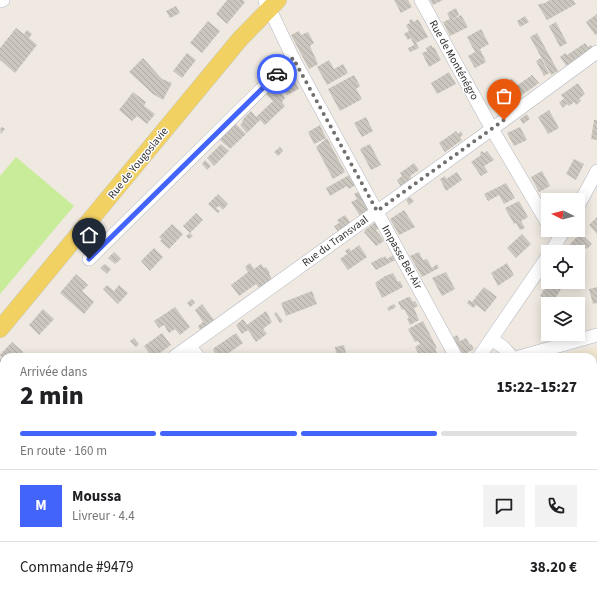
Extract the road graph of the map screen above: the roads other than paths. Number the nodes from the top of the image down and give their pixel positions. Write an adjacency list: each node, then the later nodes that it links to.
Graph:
1 (3, 0): 3 (street)
2 (421, 0): 7 (street, Rue de Monténégro)
3 (0, 1)
4 (270, 4): 6 (street, Impasse Bel-Air); 15 (main road, Rue de Yougoslavie)
5 (597, 52): 7 (street, Rue du Transvaal)
6 (293, 58): 11 (street, Impasse Bel-Air); 13 (street)
7 (492, 130): 11 (street, Rue du Transvaal); 12 (street, Rue de Monténégro)
8 (597, 171): 9 (street)
9 (594, 184): 10 (street)
10 (585, 196)
11 (377, 211): 18 (street, Rue du Transvaal); 21 (street, Impasse Bel-Air)
12 (541, 212)
13 (89, 259)
14 (541, 266): 17 (street)
15 (0, 329)
16 (597, 335): 24 (street)
17 (491, 339): 22 (street); 23 (street)
18 (190, 346): 19 (street, Rue du Transvaal); 20 (street)
19 (180, 353)
20 (195, 353)
21 (454, 353)
22 (482, 353)
23 (508, 353)
24 (552, 353)

